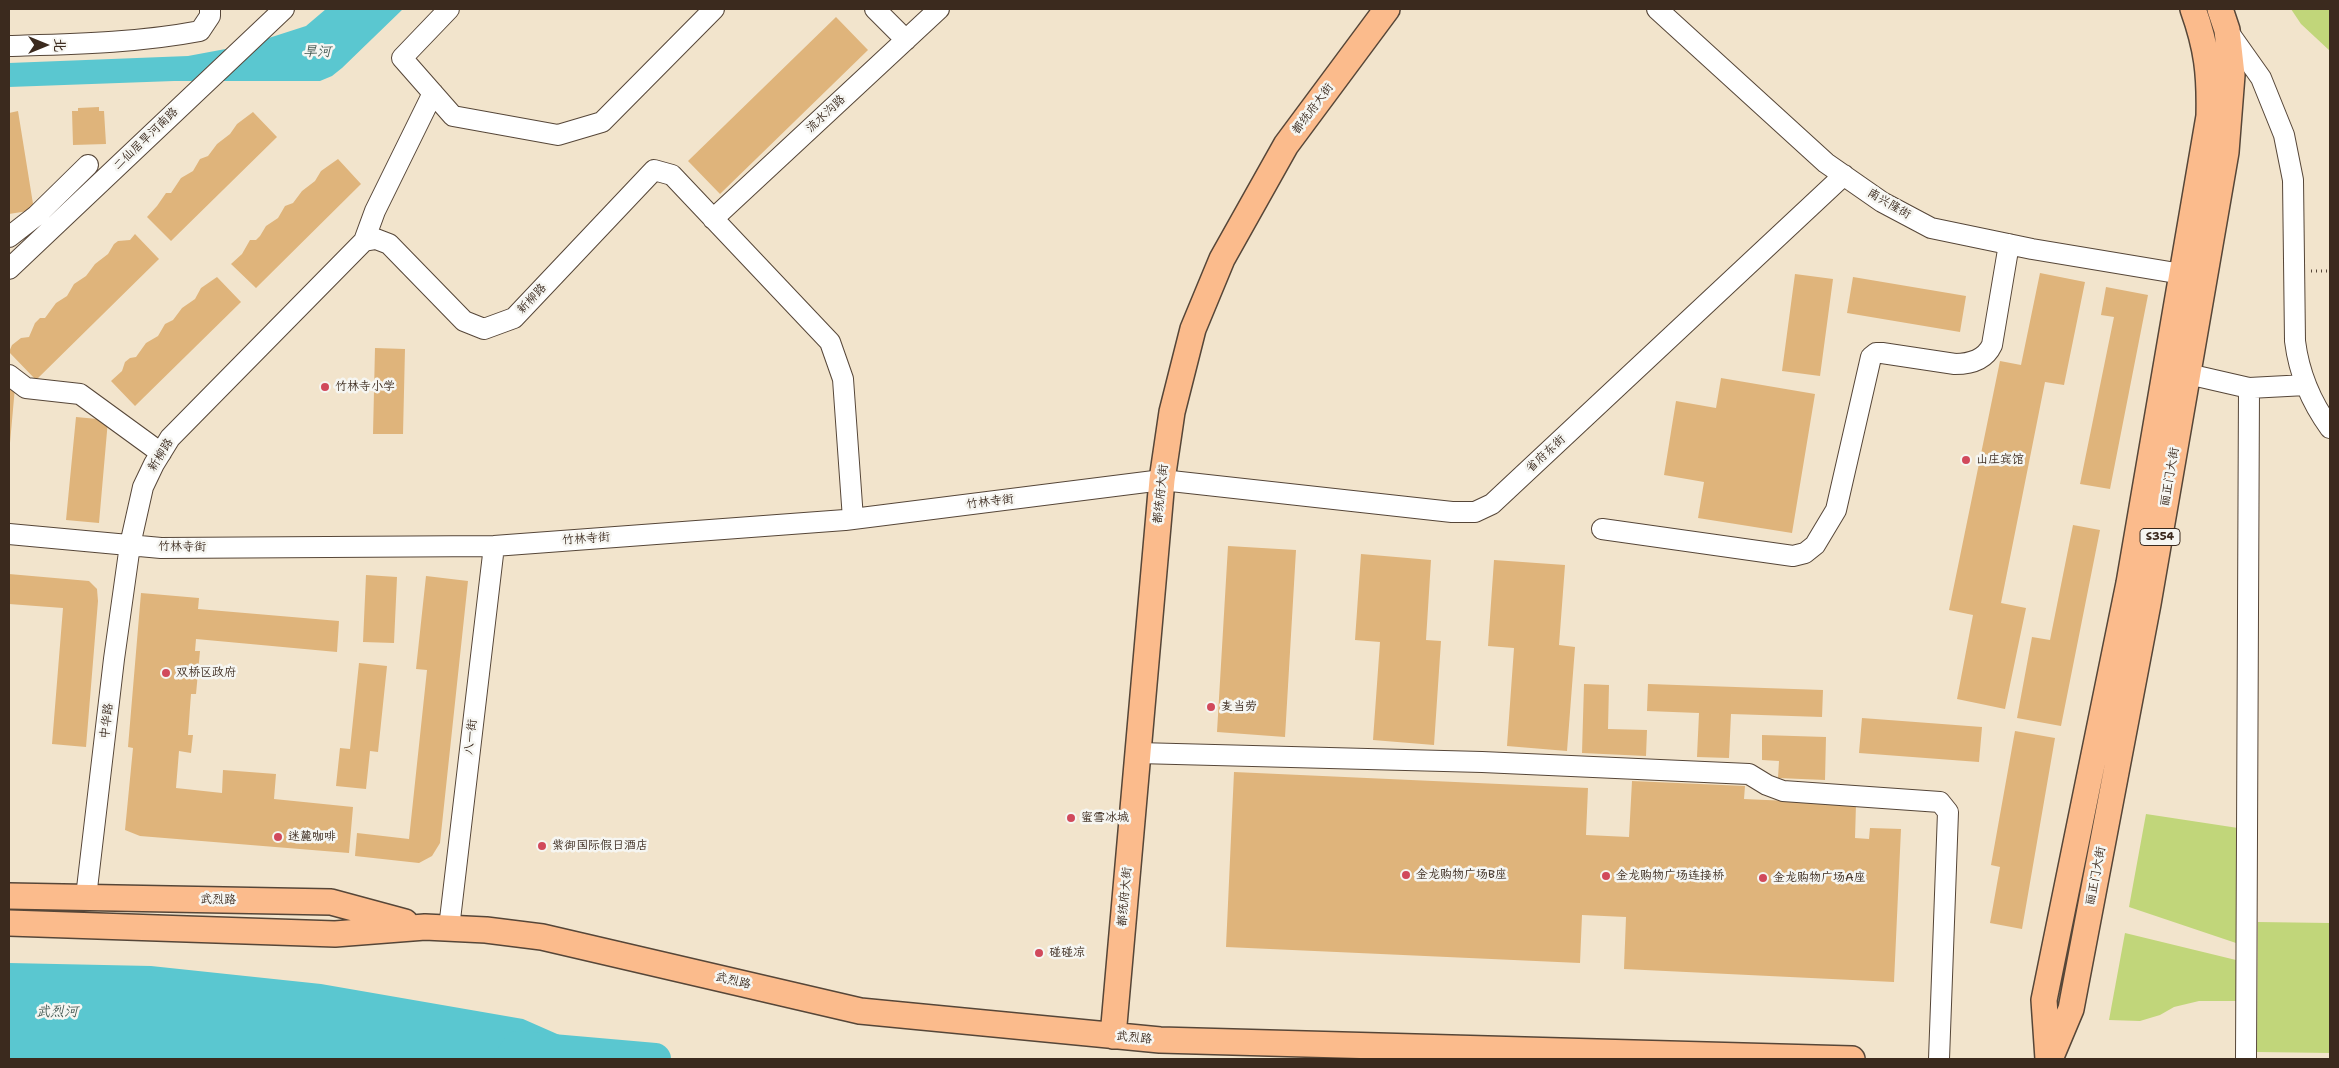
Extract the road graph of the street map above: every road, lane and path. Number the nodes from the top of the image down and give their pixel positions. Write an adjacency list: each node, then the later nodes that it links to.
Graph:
1 (284, 9): 20 (street, 二仙居旱河南路)
2 (448, 9): 13 (street)
3 (714, 9): 13 (street)
4 (875, 9): 11 (street)
5 (939, 9): 11 (street, 流水沟路)
6 (1386, 9): 28 (main road, 都统府大街)
7 (1657, 9): 15 (street, 南兴隆街)
8 (2193, 9): 21 (main road, 丽正门大街 / S354)
9 (210, 12): 12 (street)
10 (2223, 19): 22 (main road, 丽正门大街 / S354); 24 (street)
11 (906, 40): 16 (street, 流水沟路)
12 (9, 46)
13 (433, 94): 18 (street)
14 (88, 165): 17 (street)
15 (1844, 175): 19 (street, 南兴隆街); 28 (street, 省府东街)
16 (713, 219): 18 (street, 新柳路); 29 (street, 新柳路)
17 (9, 238)
18 (364, 241): 27 (street, 新柳路)
19 (2009, 244): 21 (street, 南兴隆街); 30 (street)
20 (9, 270)
21 (2182, 274): 43 (main road, 丽正门大街 / S354)
22 (2188, 374): 25 (street); 43 (main road, 丽正门大街 / S354)
23 (9, 375): 27 (street)
24 (2306, 385): 25 (street); 26 (street)
25 (2249, 388): 44 (street)
26 (2330, 428)
27 (161, 453): 32 (street, 新柳路)
28 (1162, 480): 29 (street, 竹林寺街); 34 (main road, 都统府大街)
29 (853, 519): 33 (street, 竹林寺街)
30 (1602, 529)
31 (9, 534): 32 (street, 竹林寺街)
32 (130, 545): 33 (street, 竹林寺街); 36 (street, 中华路)
33 (494, 546): 39 (street, 八一街)
34 (1138, 753): 40 (main road, 都统府大街); 42 (street)
35 (9, 896): 36 (main road, 武烈路)
36 (86, 897): 38 (main road, 武烈路)
37 (9, 923): 38 (main road, 武烈路)
38 (425, 927): 39 (main road, 武烈路)
39 (449, 928): 40 (main road, 武烈路)
40 (1113, 1036): 41 (main road, 武烈路)
41 (1852, 1059)
42 (1939, 1059)
43 (2049, 1059)
44 (2246, 1059)

